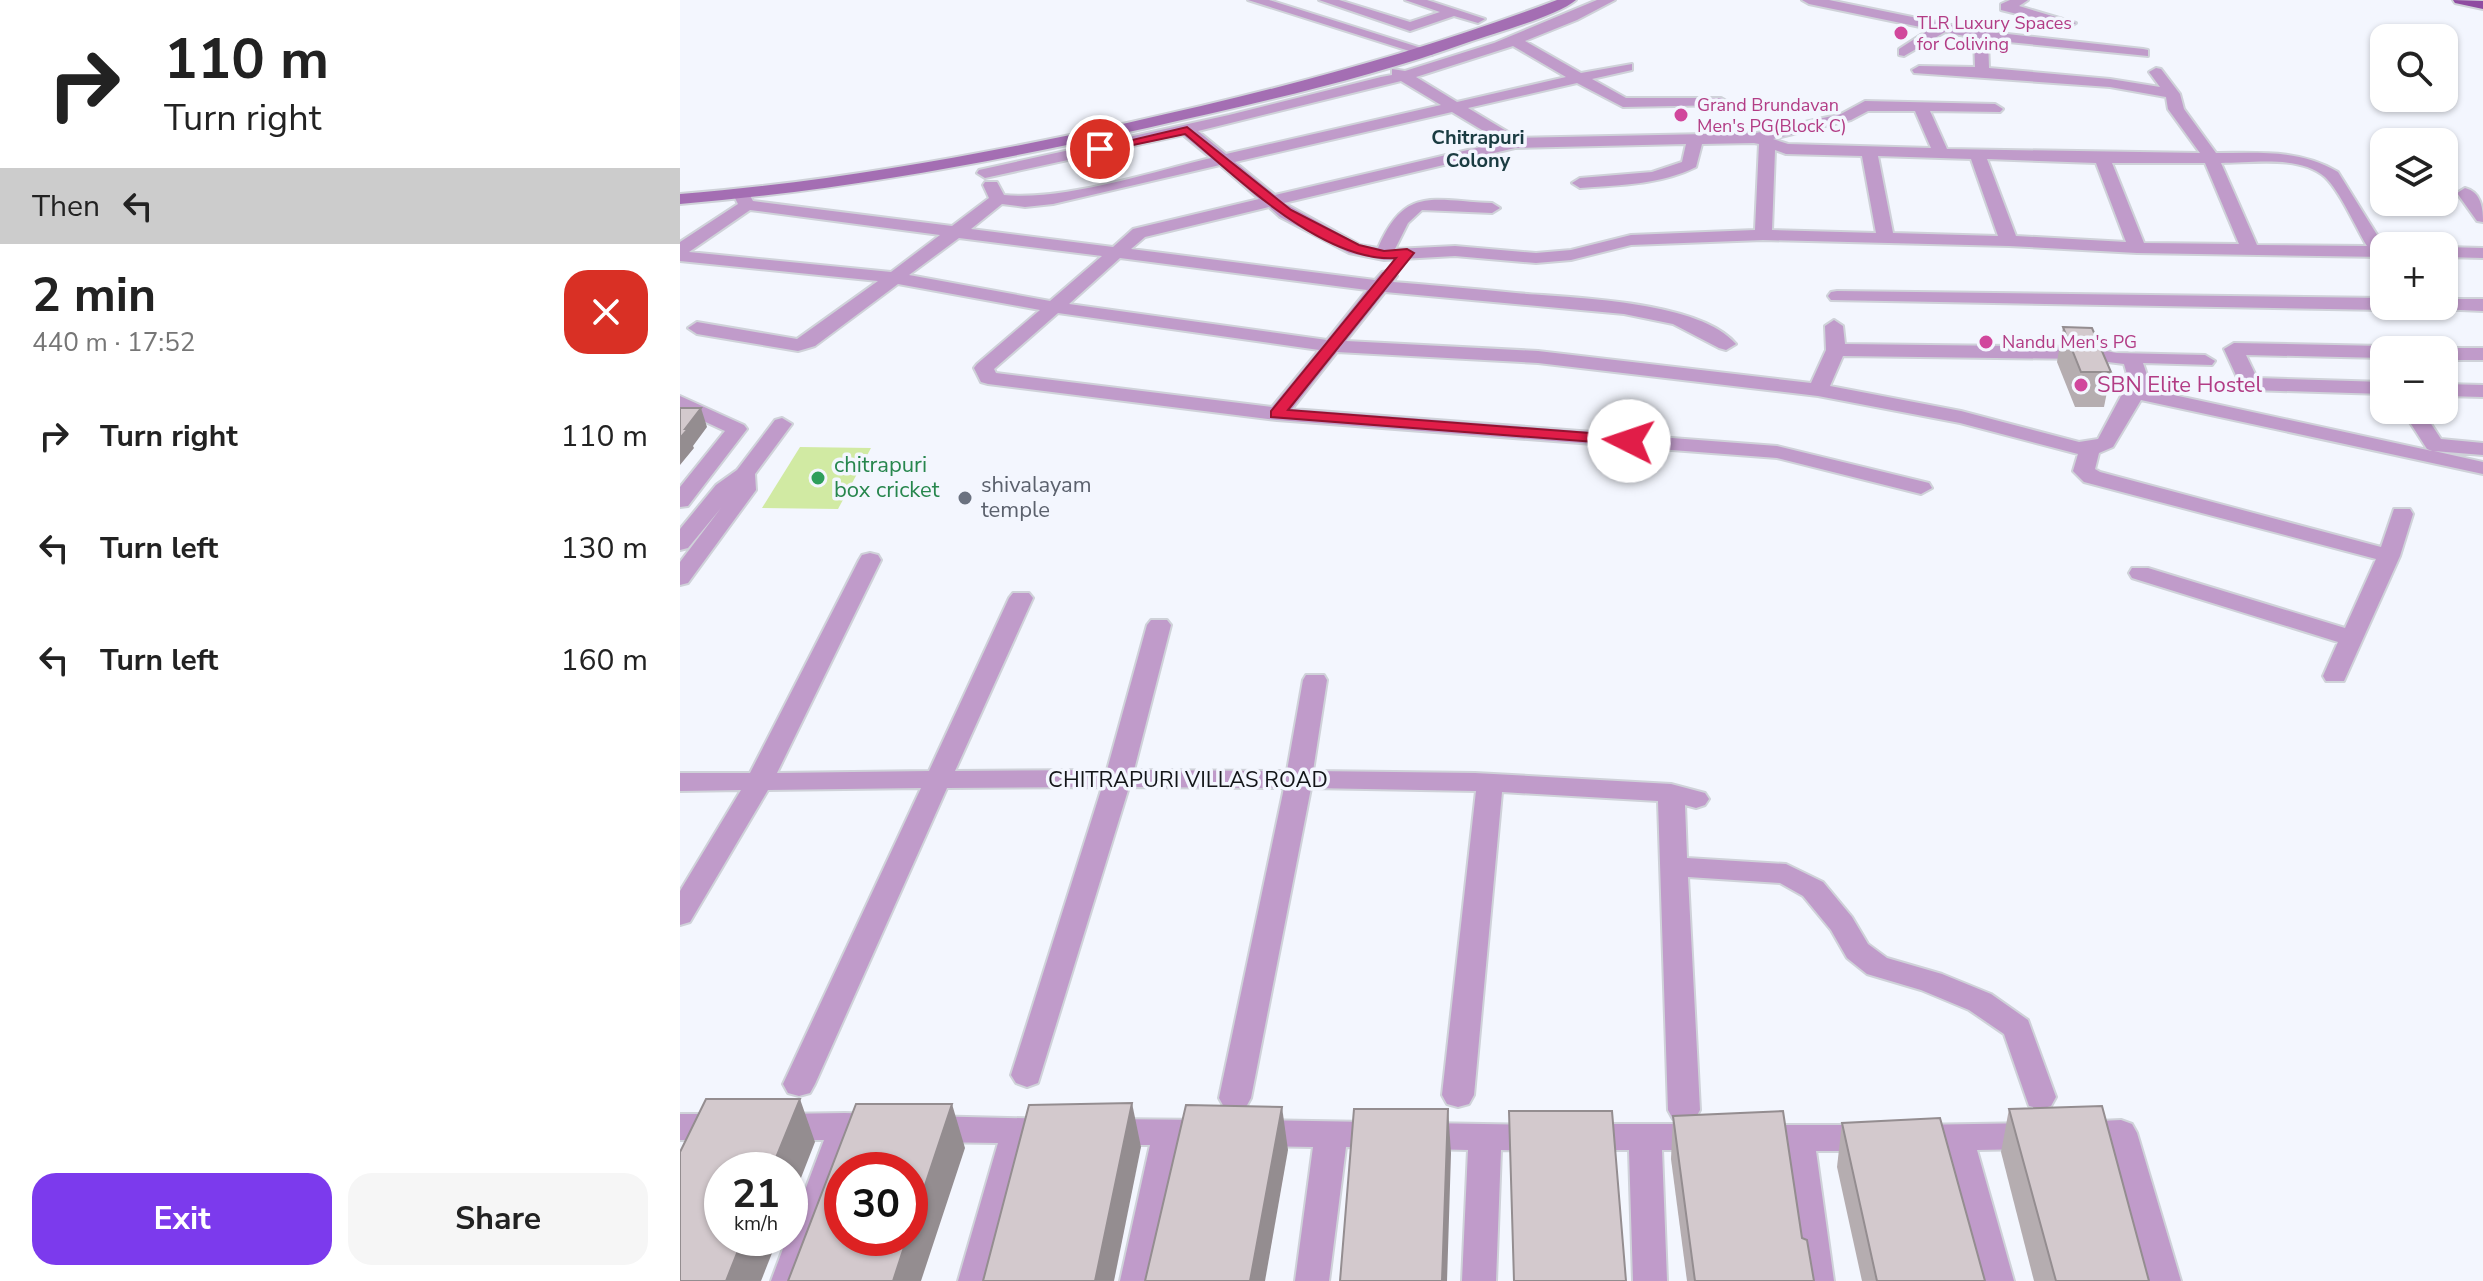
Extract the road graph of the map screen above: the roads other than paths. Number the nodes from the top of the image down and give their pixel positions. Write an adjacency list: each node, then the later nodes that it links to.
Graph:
1 (1255, 0): 14 (street)
2 (1326, 0): 12 (street)
3 (1529, 0): 15 (main road)
4 (1569, 0): 25 (main road)
5 (1608, 0): 23 (street)
6 (1809, 0): 19 (street)
7 (1986, 0): 10 (street)
8 (2460, 0): 11 (main road)
9 (1423, 1): 13 (street)
10 (2016, 2): 17 (street)
11 (2483, 5)
12 (1342, 6): 14 (street); 16 (street)
13 (1454, 12): 15 (street); 18 (street)
14 (1311, 17): 20 (street)
15 (1478, 19): 24 (main road)
16 (1386, 20): 18 (street); 20 (street)
17 (2069, 23)
18 (1410, 27): 22 (street)
19 (1941, 28): 21 (street); 26 (street)
20 (1357, 30): 22 (street)
21 (1981, 35): 27 (street); 31 (street)
22 (1383, 38): 24 (street)
23 (1515, 41): 33 (street); 34 (street)
24 (1406, 45): 25 (street); 54 (main road)
25 (1427, 52): 28 (main road)
26 (1904, 52)
27 (2143, 53)
28 (1383, 66): 33 (street); 52 (main road)
29 (1627, 67): 34 (street)
30 (1919, 70): 31 (street)
31 (1982, 72): 36 (street)
32 (2156, 72): 36 (street)
33 (1404, 76): 39 (street); 42 (street)
34 (1582, 77): 37 (street); 39 (street)
35 (1724, 83): 37 (street)
36 (2173, 94): 50 (street)
37 (1697, 101): 38 (street)
38 (1721, 102)
39 (1451, 106): 45 (street); 51 (street)
40 (1920, 106): 41 (street); 44 (street); 47 (street)
41 (1995, 109)
42 (1187, 130): 51 (street); 52 (street)
43 (1695, 138): 44 (street); 45 (street); 53 (street)
44 (1761, 140): 46 (street); 64 (street)
45 (1515, 143): 59 (street)
46 (1869, 149): 47 (street); 65 (street)
47 (1941, 152): 48 (street)
48 (1977, 153): 49 (street); 66 (street)
49 (2102, 158): 50 (street); 67 (street)
50 (2211, 158): 63 (street); 68 (street)
51 (1222, 160): 57 (street); 59 (street)
52 (978, 167): 57 (street); 58 (main road)
53 (1580, 183)
54 (680, 184)
55 (2465, 193): 61 (street)
56 (680, 199): 58 (main road)
57 (998, 199): 62 (street)
58 (744, 200): 62 (street); 71 (street)
59 (1273, 203): 72 (street); 75 (street)
60 (1492, 208): 75 (street)
61 (2483, 217)
62 (961, 231): 72 (street); 76 (street)
63 (2370, 234)
64 (1763, 235): 65 (street); 73 (street)
65 (1886, 239): 66 (street)
66 (2009, 241): 67 (street)
67 (2137, 248): 68 (street)
68 (2251, 251): 69 (street)
69 (2370, 252)
70 (2458, 252): 74 (street)
71 (680, 253): 76 (street)
72 (1115, 253): 77 (street); 82 (street)
73 (1407, 253): 75 (street); 77 (street)
74 (2483, 253)
75 (1384, 255)
76 (897, 278): 82 (street); 84 (street)
77 (1380, 286): 85 (street); 86 (street)
78 (1837, 296): 79 (street)
79 (2370, 304)
80 (2458, 305): 81 (street)
81 (2483, 305)
82 (1054, 307): 86 (street); 99 (street)
83 (1834, 326): 87 (street)
84 (697, 328)
85 (1726, 344)
86 (1332, 346): 94 (street); 99 (street)
87 (1836, 350): 91 (street); 94 (street)
88 (2370, 354): 93 (street)
89 (2458, 354): 90 (street)
90 (2483, 354)
91 (2131, 357): 92 (street); 97 (street)
92 (2205, 361)
93 (2370, 388)
94 (1818, 390): 102 (street)
95 (2458, 390): 96 (street)
96 (2483, 391)
97 (2135, 393): 102 (street); 104 (street)
98 (680, 402): 106 (street)
99 (1277, 414): 108 (street)
100 (782, 424): 107 (street)
101 (2421, 424): 103 (street)
102 (2090, 448): 112 (street)
103 (2483, 449)
104 (2483, 468)
105 (680, 473): 106 (street)
106 (702, 473): 107 (street); 109 (street)
107 (744, 474): 111 (street); 115 (street)
108 (1921, 488)
109 (680, 501)
110 (2402, 514): 112 (street)
111 (680, 543)
112 (2389, 556): 118 (street)
113 (870, 560): 125 (street)
114 (2140, 573): 118 (street)
115 (680, 578)
116 (1021, 598): 122 (street)
117 (1159, 625): 121 (street)
118 (2352, 638): 119 (street)
119 (2335, 676)
120 (1315, 680): 123 (street)
121 (1118, 779): 122 (street, CHITRAPURI VILLAS ROAD); 123 (street, CHITRAPURI VILLAS ROAD); 129 (street)
122 (939, 780): 125 (street, CHITRAPURI VILLAS ROAD); 130 (street)
123 (1299, 780): 126 (street, CHITRAPURI VILLAS ROAD); 133 (street)
124 (680, 782): 125 (street, CHITRAPURI VILLAS ROAD)
125 (759, 782): 128 (street)
126 (1490, 783): 127 (street, CHITRAPURI VILLAS ROAD); 131 (street)
127 (1673, 866): 132 (street); 134 (street)
128 (680, 915)
129 (1027, 1075)
130 (799, 1084)
131 (1458, 1095)
132 (2040, 1097)
133 (1235, 1098)
134 (1684, 1110)
135 (845, 1126): 136 (street); 137 (street); 144 (street)
136 (683, 1132)
137 (1018, 1132): 138 (street); 145 (street)
138 (1169, 1132): 139 (street); 146 (street)
139 (1331, 1135): 141 (street); 147 (street)
140 (1645, 1137): 141 (street); 142 (street); 149 (street)
141 (1485, 1138): 148 (street)
142 (1798, 1138): 143 (street); 150 (street)
143 (1957, 1138): 151 (street); 152 (street)
144 (788, 1281)
145 (975, 1281)
146 (1137, 1281)
147 (1312, 1281)
148 (1479, 1281)
149 (1650, 1281)
150 (1817, 1281)
151 (1997, 1281)
152 (2164, 1281)

